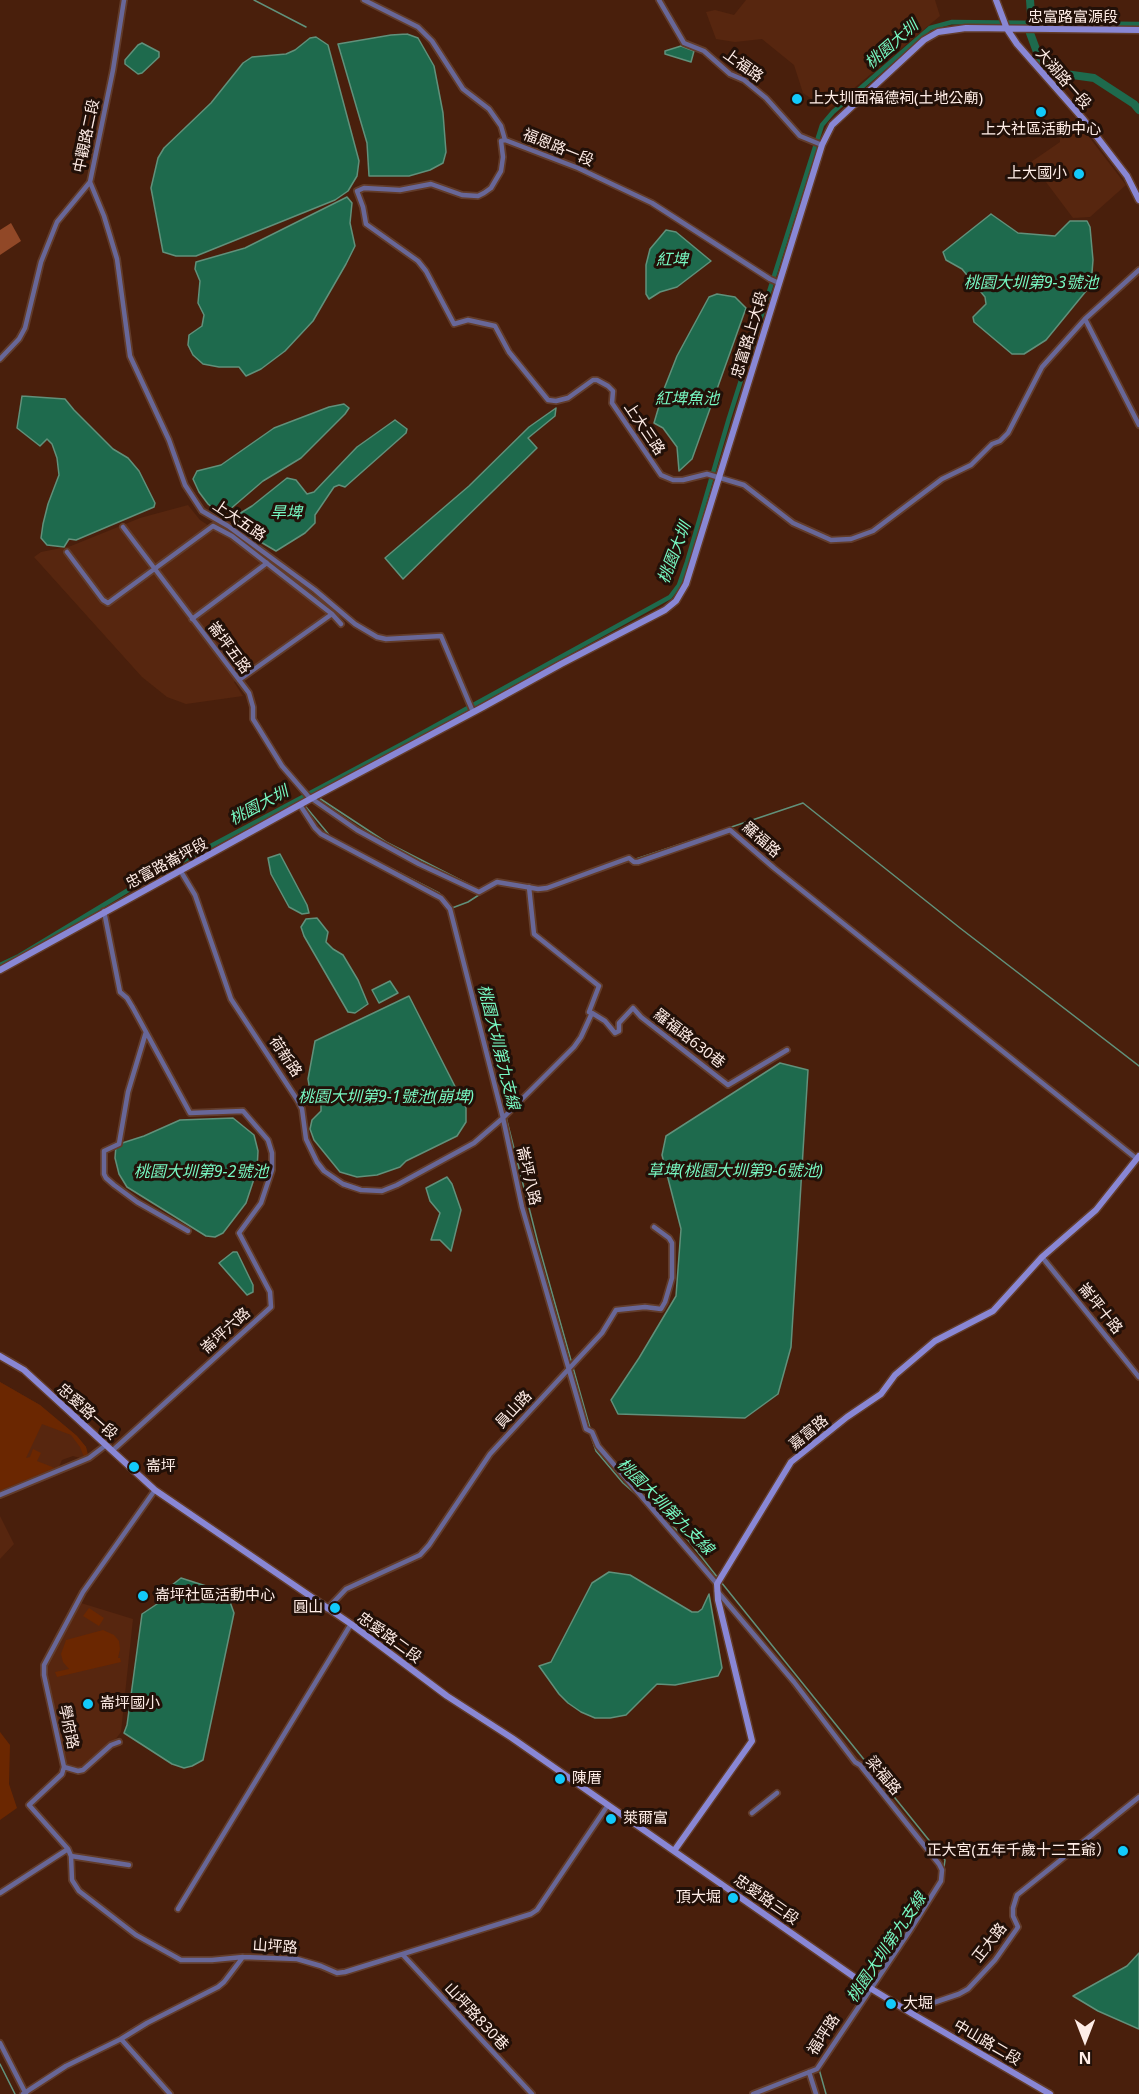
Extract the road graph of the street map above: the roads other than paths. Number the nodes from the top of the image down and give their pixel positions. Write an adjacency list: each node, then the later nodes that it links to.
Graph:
1 (124, 0): 9 (street, 中觀路二段)
2 (364, 0): 7 (street, 福恩路一段)
3 (659, 0): 8 (street, 上福路)
4 (996, 0): 5 (street, 大湖路一段)
5 (1006, 27): 6 (street, 忠富路富源段); 8 (street, 忠富路上大段); 10 (street, 大湖路一段)
6 (1139, 30)
7 (505, 140): 12 (street, 福恩路一段); 16 (street, 上大三路)
8 (821, 145): 12 (street, 忠富路上大段)
9 (90, 182): 14 (street, 中觀路二段); 17 (street, 上大五路)
10 (1139, 200)
11 (1139, 270): 13 (street, 上大三路)
12 (777, 282): 16 (street, 忠富路上大段)
13 (1085, 319): 15 (street); 16 (street, 上大三路)
14 (0, 359)
15 (1139, 425)
16 (718, 478): 27 (street, 忠富路上大段)
17 (217, 520): 19 (street); 27 (street, 上大五路)
18 (123, 526): 22 (street, 崙坪五路)
19 (219, 528): 21 (street); 22 (street)
20 (67, 552): 22 (street)
21 (267, 563): 23 (street); 24 (street)
22 (153, 568): 24 (street, 崙坪五路)
23 (332, 614): 25 (street); 26 (street)
24 (192, 619): 26 (street, 崙坪五路)
25 (341, 624)
26 (239, 680): 28 (street, 崙坪五路)
27 (472, 712): 28 (street, 忠富路崙坪段)
28 (310, 797): 29 (street, 忠富路崙坪段); 31 (street, 羅福路)
29 (300, 805): 30 (street, 忠富路崙坪段); 37 (street, 崙坪八路)
30 (180, 870): 32 (street, 忠富路崙坪段); 37 (street, 荷新路)
31 (528, 887): 34 (street, 荷新路); 38 (street, 羅福路)
32 (104, 911): 33 (street, 忠富路崙坪段); 35 (street, 崙坪六路)
33 (0, 970)
34 (591, 1013): 36 (street, 羅福路630巷); 37 (street, 荷新路)
35 (146, 1032): 40 (street); 46 (street, 崙坪六路)
36 (787, 1050)
37 (503, 1118): 43 (street, 崙坪八路)
38 (1138, 1158): 41 (street, 嘉富路)
39 (654, 1227): 43 (street, 員山路)
40 (188, 1231)
41 (1042, 1257): 44 (street, 崙坪十路); 49 (street, 嘉富路)
42 (0, 1356): 45 (street, 忠愛路一段)
43 (569, 1368): 49 (street, 崙坪八路); 50 (street, 員山路)
44 (1139, 1377)
45 (106, 1445): 46 (street, 忠愛路一段); 48 (street)
46 (112, 1450): 47 (street, 忠愛路一段)
47 (155, 1490): 50 (street, 忠愛路二段); 53 (street, 學府路)
48 (0, 1495)
49 (717, 1587): 59 (street); 66 (street, 梁福路)
50 (327, 1609): 51 (street, 忠愛路二段)
51 (351, 1624): 56 (street, 忠愛路二段); 63 (street)
52 (119, 1742): 53 (street)
53 (64, 1767): 58 (street, 學府路)
54 (777, 1793): 57 (street)
55 (1139, 1797): 67 (street, 正大路)
56 (608, 1805): 59 (street, 忠愛路三段); 64 (street, 山坪路)
57 (752, 1813)
58 (68, 1849): 60 (street, 學府路); 62 (street)
59 (674, 1851): 66 (street, 忠愛路三段)
60 (71, 1856): 61 (street); 65 (street, 學府路)
61 (129, 1865)
62 (0, 1893)
63 (178, 1909)
64 (403, 1955): 65 (street, 山坪路); 73 (street, 山坪路830巷)
65 (243, 1957): 68 (street, 山坪路)
66 (871, 1988): 67 (street, 忠愛路三段); 70 (street, 福坪路)
67 (910, 2013): 76 (street, 中山路二段)
68 (121, 2039): 71 (street, 山坪路); 72 (street)
69 (0, 2043): 71 (street)
70 (809, 2072): 74 (street, 福坪路); 75 (street)
71 (25, 2093)
72 (170, 2094)
73 (532, 2094)
74 (753, 2094)
75 (816, 2094)
76 (1050, 2094)

